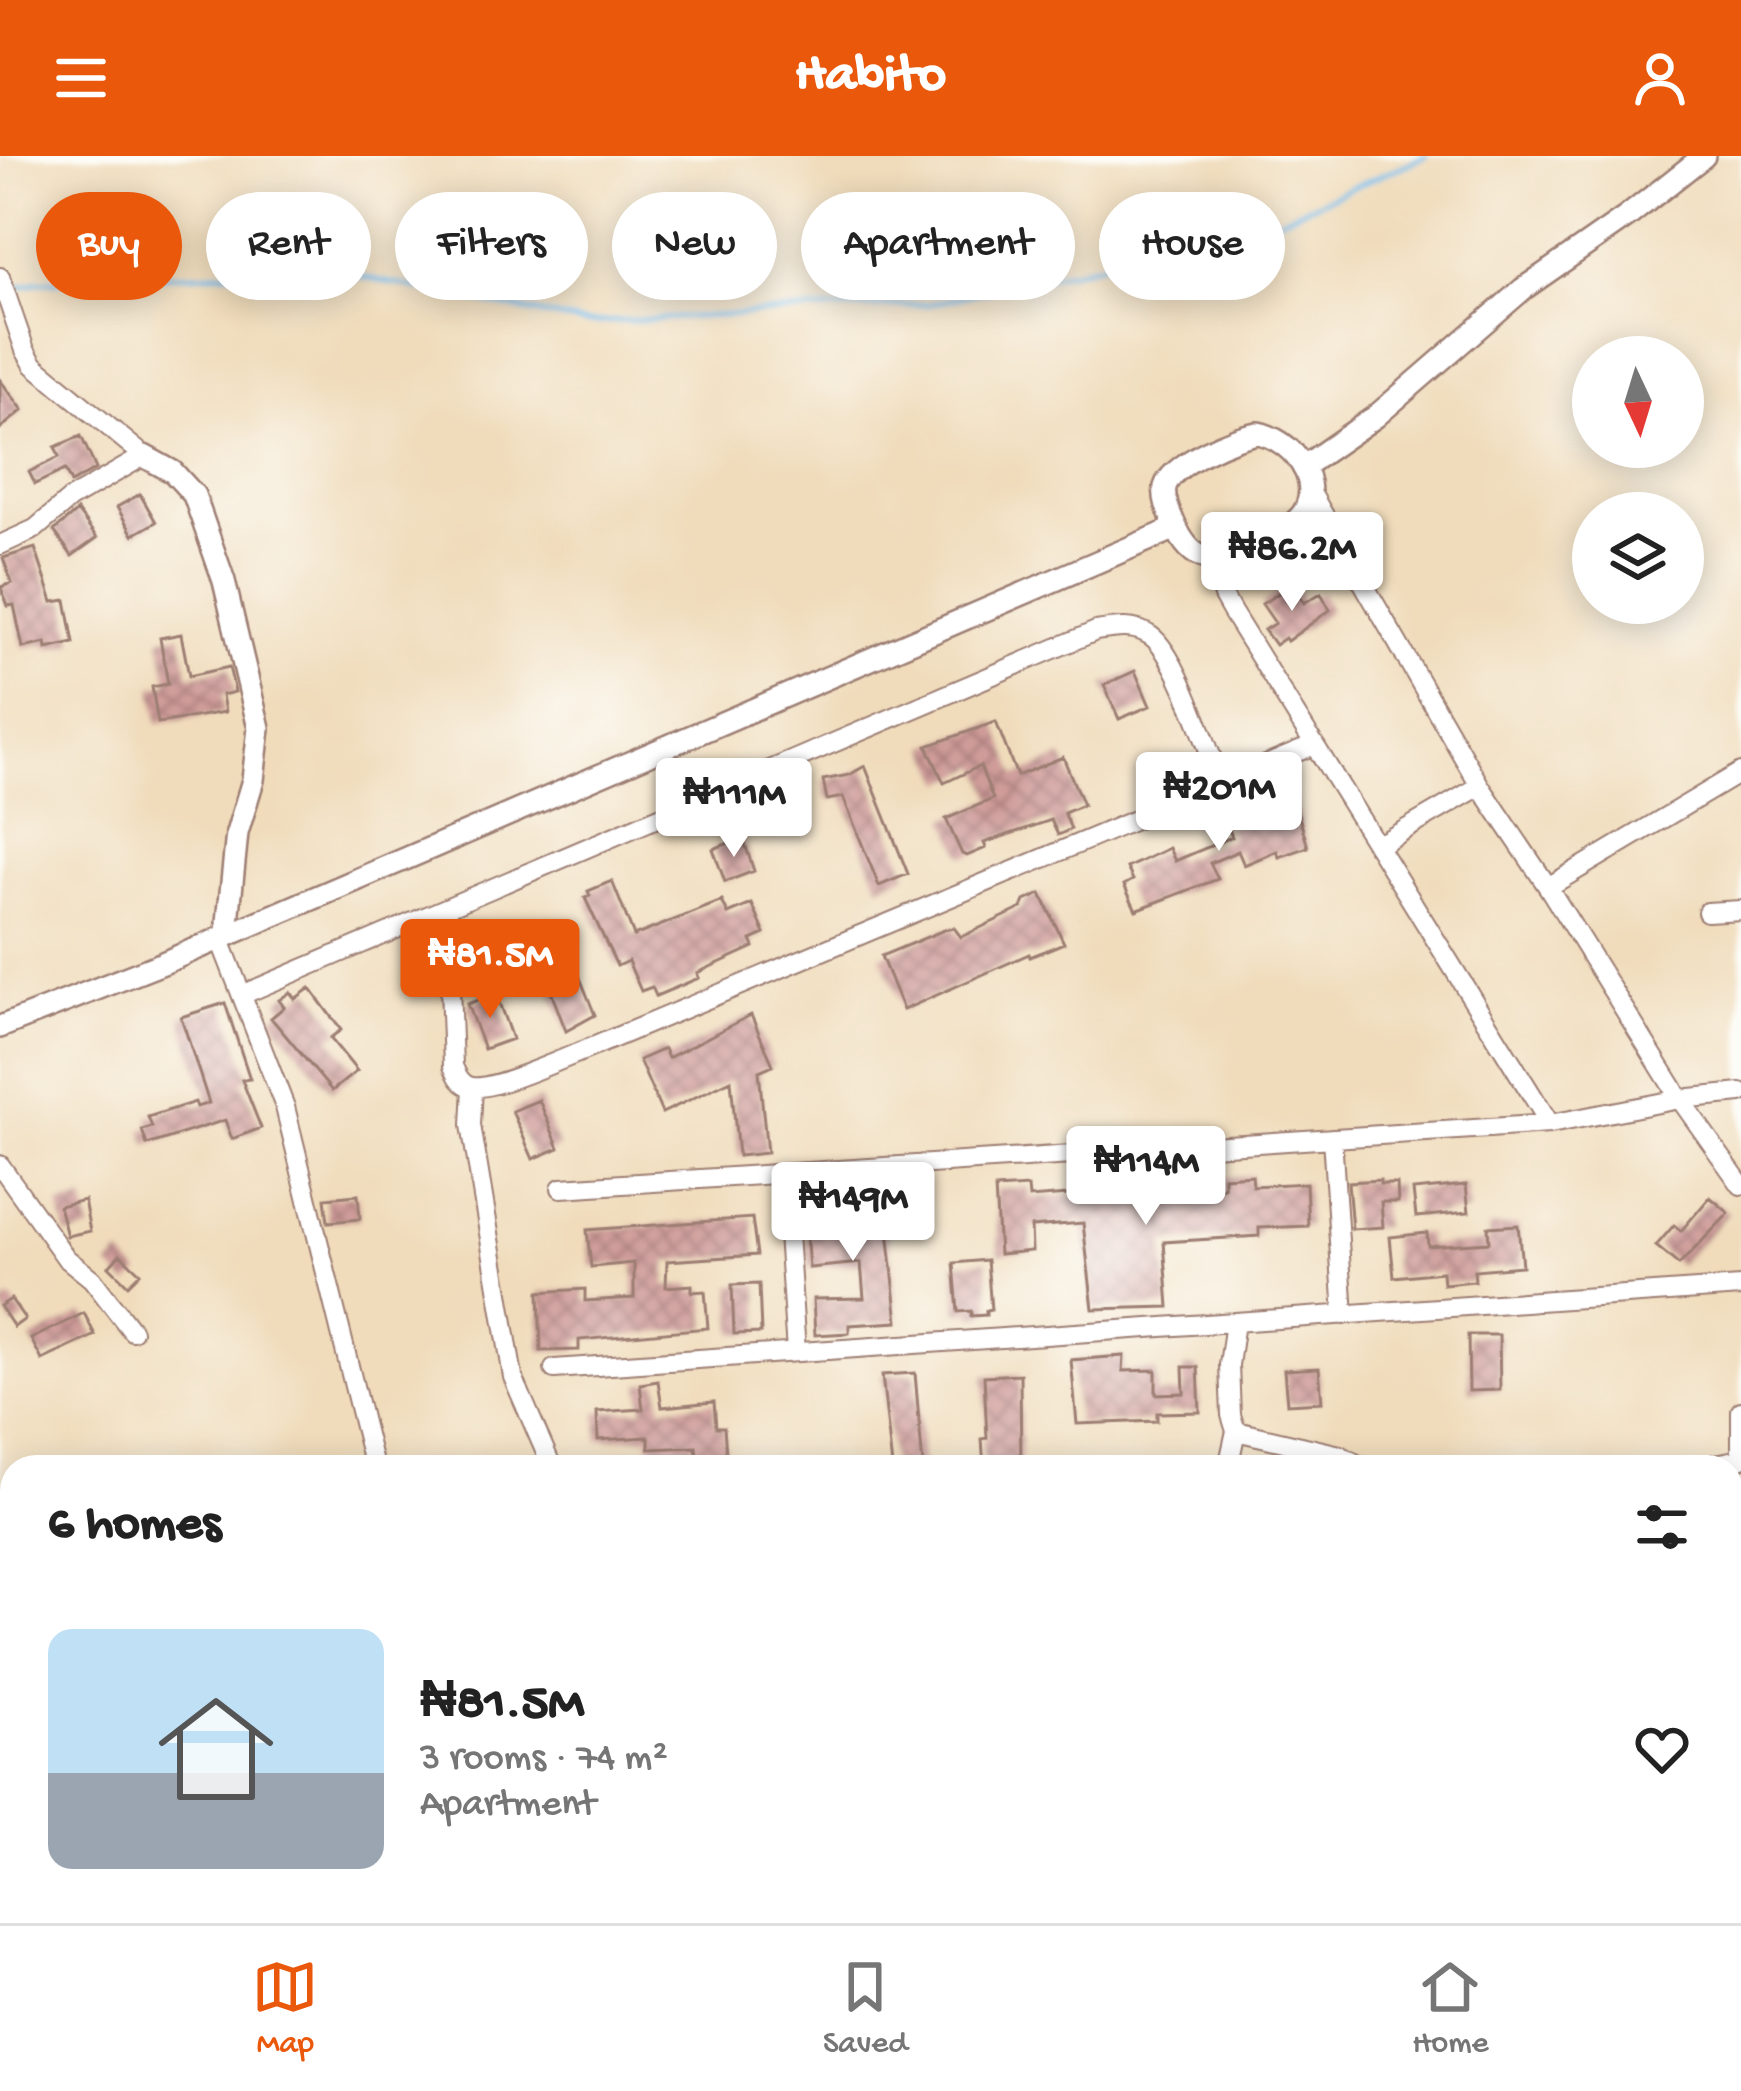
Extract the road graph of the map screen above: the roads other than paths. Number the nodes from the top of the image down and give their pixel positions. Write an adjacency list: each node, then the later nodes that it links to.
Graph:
1 (1704, 156): 4 (street)
2 (0, 277): 3 (street)
3 (144, 457): 7 (street); 18 (street)
4 (1304, 467): 5 (street); 6 (street)
5 (1310, 491): 8 (street); 12 (street)
6 (1176, 528): 8 (street); 18 (street)
7 (0, 545)
8 (1213, 560): 9 (street)
9 (1313, 745): 11 (street); 13 (street)
10 (1741, 772): 14 (street)
11 (1221, 782): 15 (street); 21 (street)
12 (1480, 786): 13 (street); 14 (street)
13 (1377, 846): 24 (street)
14 (1548, 886): 23 (street)
15 (447, 908): 19 (street); 21 (street)
16 (1741, 910): 17 (street)
17 (1707, 912)
18 (223, 935): 19 (street); 20 (street)
19 (244, 994): 39 (street)
20 (0, 1027)
21 (473, 1087): 40 (street)
22 (1741, 1093): 23 (street)
23 (1680, 1099): 24 (street); 28 (street)
24 (1550, 1124): 25 (street)
25 (1332, 1138): 27 (street); 31 (street)
26 (0, 1165): 33 (street)
27 (784, 1174): 29 (street); 34 (street)
28 (1741, 1185)
29 (561, 1189)
30 (1741, 1287): 31 (street)
31 (1344, 1315): 32 (street)
32 (1235, 1322): 34 (street); 37 (street)
33 (132, 1331)
34 (796, 1352): 35 (street)
35 (554, 1369)
36 (1741, 1411): 38 (street)
37 (1236, 1431): 41 (street); 42 (street)
38 (1741, 1448)
39 (371, 1455)
40 (547, 1455)
41 (1231, 1455)
42 (1340, 1455)

